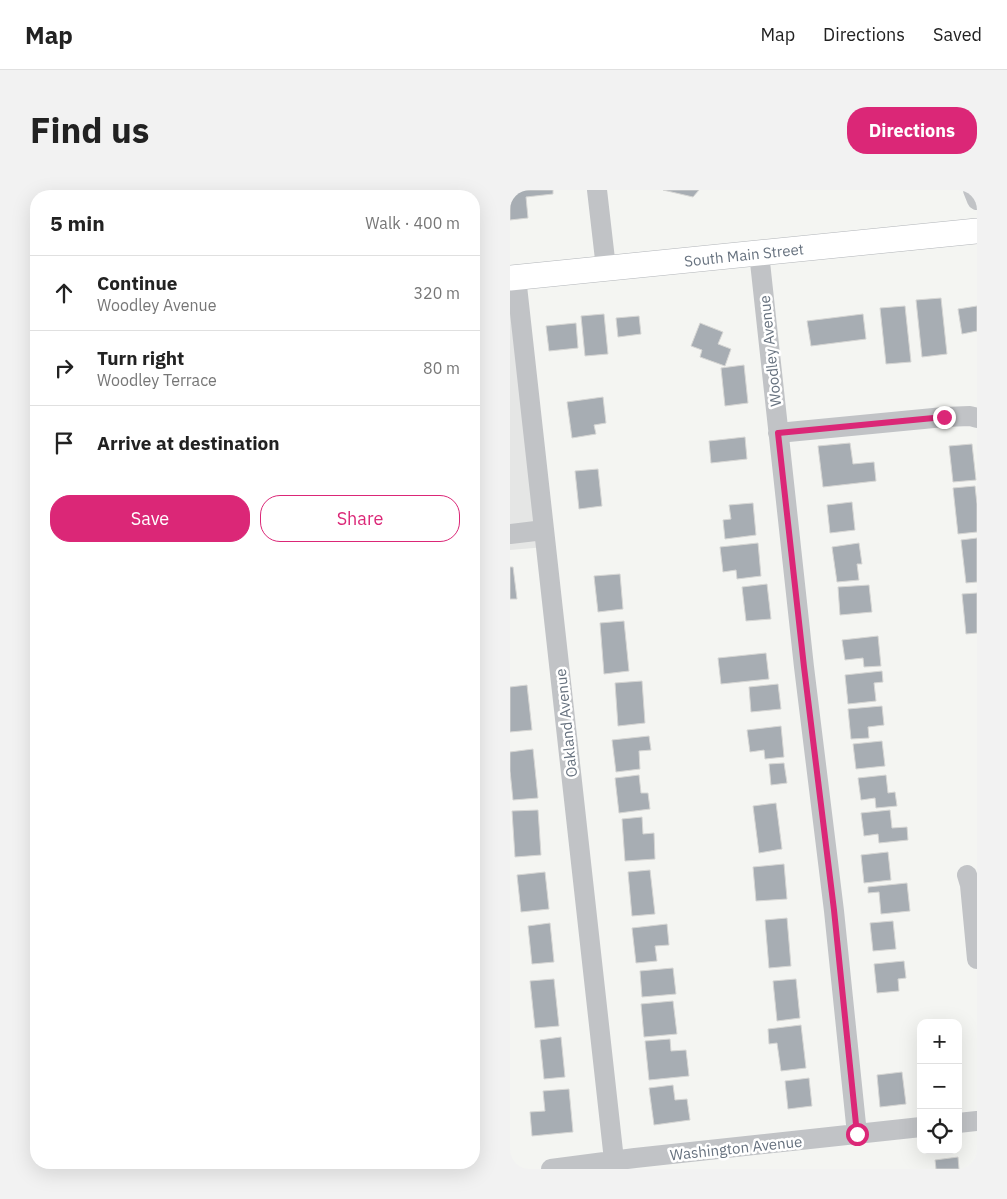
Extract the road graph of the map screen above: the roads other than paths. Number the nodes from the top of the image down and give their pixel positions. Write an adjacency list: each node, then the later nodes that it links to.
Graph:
1 (597, 190): 6 (street)
2 (973, 190): 3 (street)
3 (977, 200)
4 (977, 231): 5 (main road, South Main Street)
5 (759, 253): 6 (main road, South Main Street); 9 (street, Woodley Avenue)
6 (606, 268): 7 (main road, South Main Street)
7 (513, 278): 10 (street, Oakland Avenue)
8 (977, 418): 9 (street)
9 (778, 433): 17 (street, Woodley Avenue)
10 (544, 530): 11 (street); 18 (street, Oakland Avenue)
11 (510, 534)
12 (968, 875): 13 (street)
13 (977, 959)
14 (977, 1121): 15 (street)
15 (962, 1123)
16 (917, 1127): 17 (street, Washington Avenue)
17 (857, 1134): 18 (street, Washington Avenue)
18 (614, 1165): 19 (street, Washington Avenue)
19 (551, 1169)

